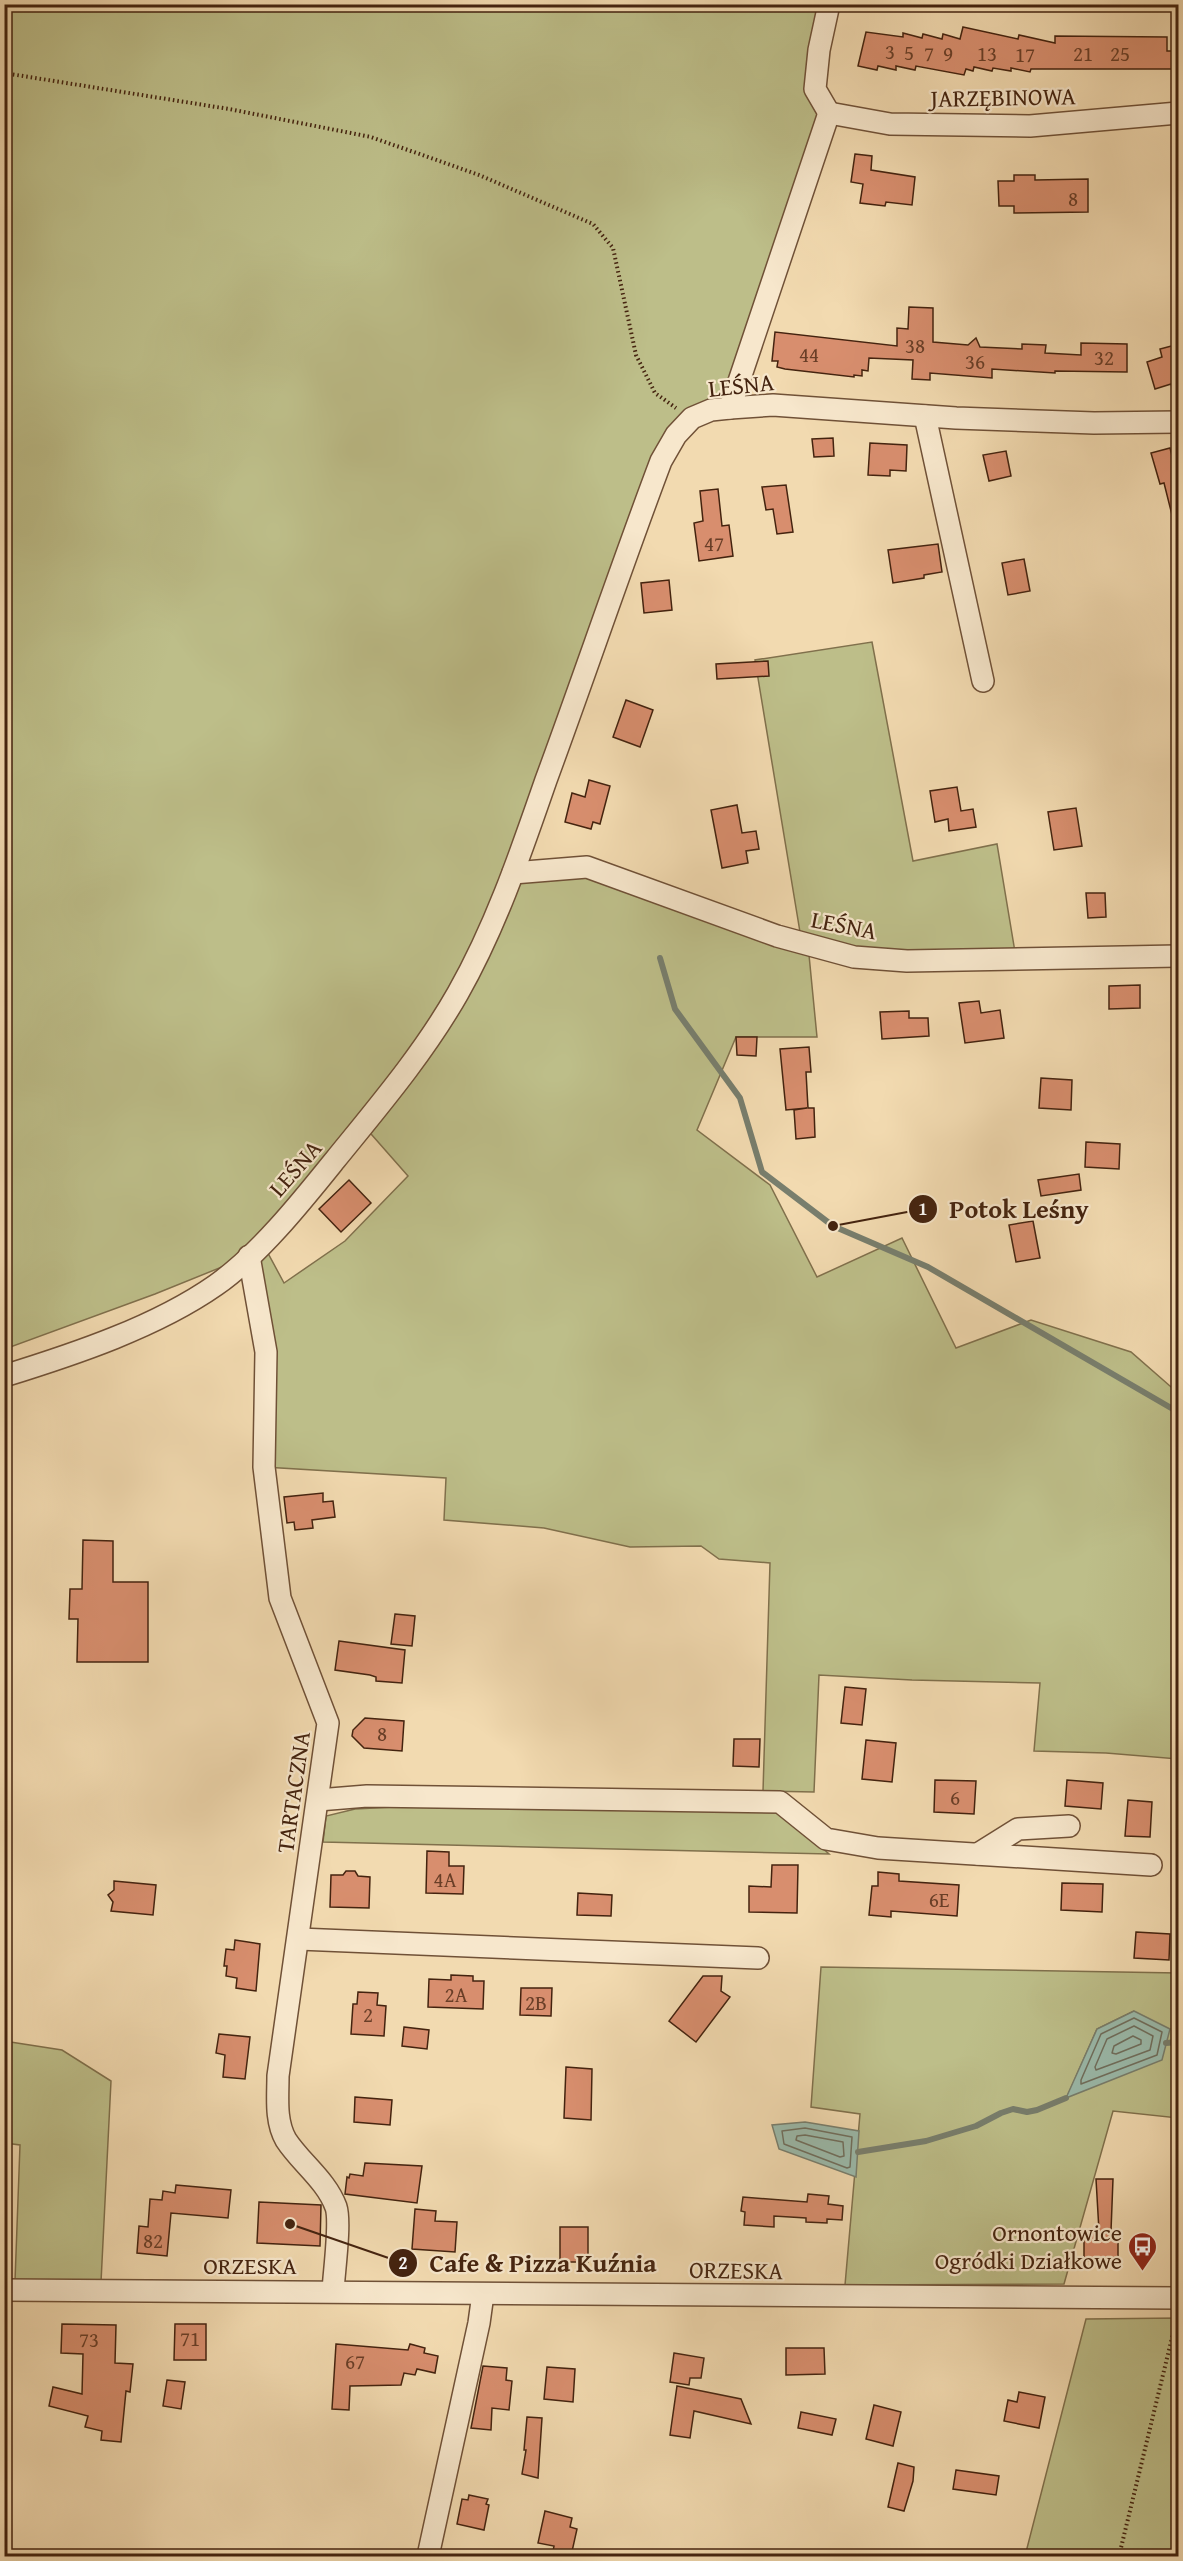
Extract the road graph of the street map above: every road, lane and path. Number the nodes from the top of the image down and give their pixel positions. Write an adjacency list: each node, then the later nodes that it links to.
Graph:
1 (829, 4): 3 (street)
2 (4, 73): 7 (path)
3 (829, 113): 4 (street, JARZĘBINOWA); 5 (street)
4 (1179, 113)
5 (730, 408): 6 (street, LEŚNA); 7 (street, LEŚNA)
6 (925, 416): 8 (street, LEŚNA); 9 (street)
7 (692, 418): 10 (street, LEŚNA)
8 (1179, 422)
9 (983, 681)
10 (513, 873): 11 (street, LEŚNA); 12 (street, LEŚNA)
11 (1179, 956)
12 (249, 1256): 13 (street, LEŚNA); 14 (street, TARTACZNA)
13 (4, 1376)
14 (318, 1800): 16 (street); 18 (street, TARTACZNA)
15 (1069, 1826): 16 (street)
16 (978, 1854): 17 (street)
17 (1151, 1865)
18 (299, 1939): 19 (street); 21 (street, TARTACZNA)
19 (758, 1958)
20 (4, 2290): 21 (street, ORZESKA)
21 (333, 2291): 22 (street, ORZESKA)
22 (483, 2294): 23 (street, ORZESKA); 25 (street)
23 (1179, 2298)
24 (1179, 2311): 26 (path)
25 (428, 2556)
26 (1119, 2556)

